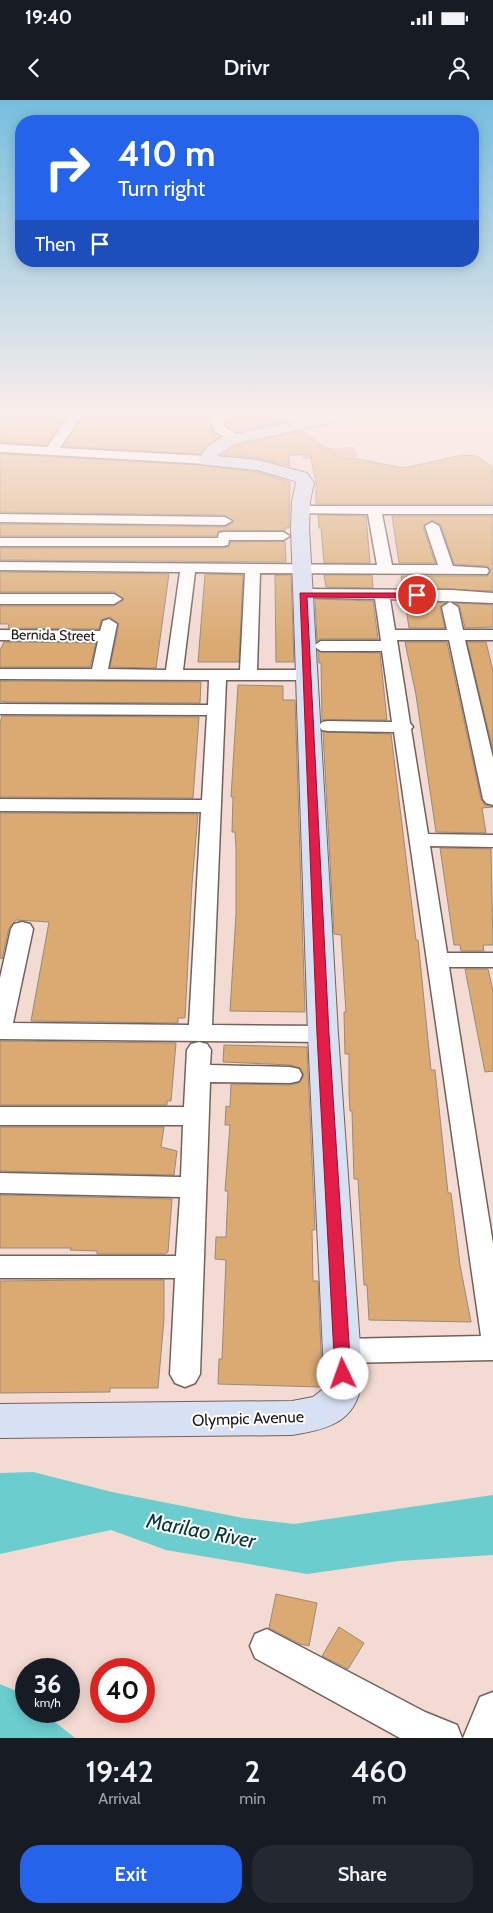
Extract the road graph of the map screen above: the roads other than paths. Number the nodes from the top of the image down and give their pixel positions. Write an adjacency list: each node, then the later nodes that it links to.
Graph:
1 (304, 489): 2 (street, Olympic Avenue)
2 (300, 510): 3 (street); 15 (street, Olympic Avenue)
3 (374, 510): 4 (street); 16 (street)
4 (493, 510)
5 (0, 518): 8 (street)
6 (432, 526): 17 (street)
7 (283, 536): 8 (street)
8 (223, 539): 9 (street); 13 (street)
9 (0, 542)
10 (0, 566): 11 (street)
11 (120, 567): 12 (street); 24 (street)
12 (188, 567): 13 (street); 32 (street)
13 (220, 567): 14 (street)
14 (253, 568): 15 (street); 34 (street)
15 (301, 568): 16 (street); 19 (street, Olympic Avenue)
16 (385, 569): 17 (street)
17 (447, 570): 18 (street)
18 (482, 571)
19 (303, 594): 20 (street); 35 (street, Olympic Avenue)
20 (382, 595): 21 (street); 28 (street)
21 (493, 598)
22 (0, 599): 24 (street)
23 (450, 607): 25 (street)
24 (110, 618): 26 (street, Bernida Street); 31 (street)
25 (456, 634): 27 (street); 28 (street); 40 (street)
26 (0, 635)
27 (493, 635)
28 (389, 641): 29 (street); 39 (street)
29 (321, 646)
30 (0, 674): 31 (street)
31 (100, 674): 32 (street)
32 (174, 675): 33 (street)
33 (218, 675): 34 (street); 37 (street)
34 (248, 675): 35 (street)
35 (306, 676): 49 (street, Olympic Avenue)
36 (0, 709): 37 (street)
37 (216, 710): 42 (street)
38 (328, 726): 39 (street)
39 (404, 727): 43 (street)
40 (493, 799)
41 (0, 805): 42 (street)
42 (210, 806): 50 (street)
43 (419, 840): 44 (street); 46 (street)
44 (493, 841)
45 (22, 929): 48 (street)
46 (436, 960): 47 (street); 58 (street)
47 (493, 960)
48 (0, 1029): 50 (street)
49 (323, 1034): 50 (street); 60 (street, Olympic Avenue)
50 (199, 1052): 51 (street); 53 (street)
51 (290, 1075)
52 (0, 1116): 53 (street)
53 (196, 1116): 55 (street)
54 (0, 1183): 55 (street)
55 (193, 1187): 57 (street)
56 (0, 1267): 57 (street)
57 (190, 1267): 61 (street)
58 (493, 1332)
59 (493, 1348): 60 (street)
60 (342, 1351): 62 (street, Olympic Avenue)
61 (185, 1374)
62 (0, 1421)
63 (267, 1646): 65 (street)
64 (493, 1710): 66 (street)
65 (422, 1734)
66 (481, 1738)

